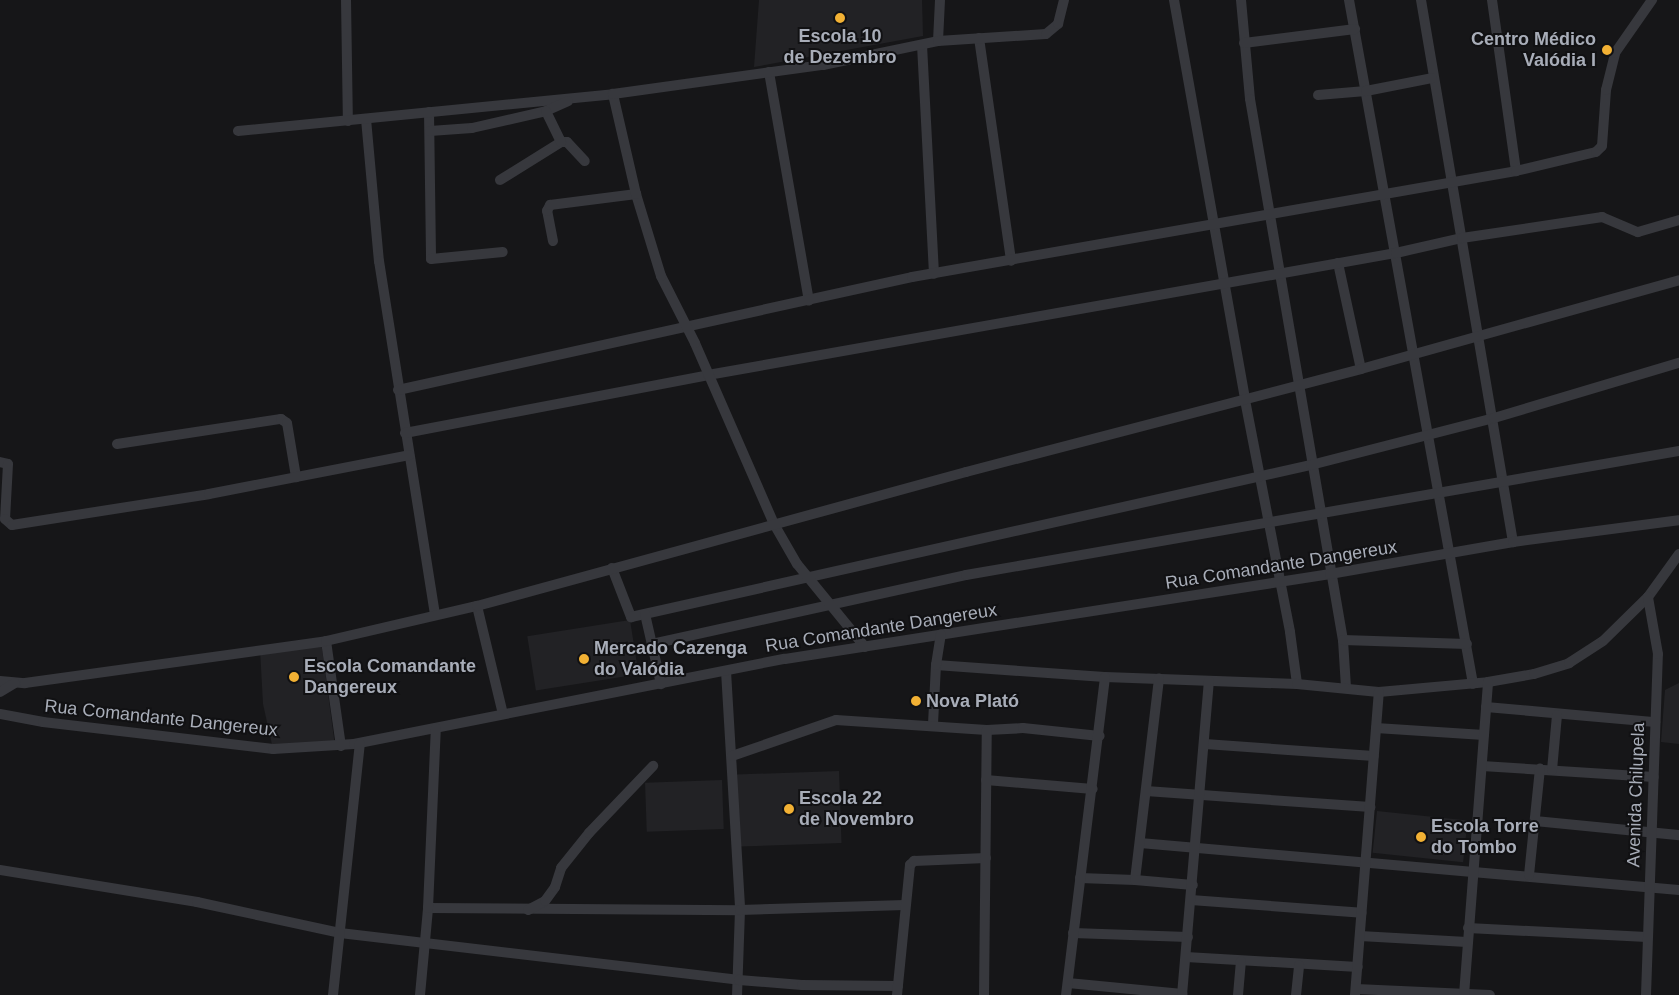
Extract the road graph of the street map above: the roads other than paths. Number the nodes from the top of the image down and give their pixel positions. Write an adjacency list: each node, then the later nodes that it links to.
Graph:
1 (346, 0): 24 (street)
2 (940, 0): 12 (street)
3 (1064, 0): 11 (street)
4 (1174, 0): 36 (street)
5 (1241, 0): 13 (street)
6 (1349, 0): 10 (street)
7 (1421, 0): 16 (street)
8 (1492, 0): 29 (street)
9 (1652, 0): 29 (street)
10 (1355, 29): 13 (street); 17 (street)
11 (979, 38): 12 (street); 41 (street)
12 (938, 40): 14 (street)
13 (1244, 43): 34 (street)
14 (922, 45): 15 (street); 44 (street)
15 (769, 72): 18 (street); 47 (street)
16 (1432, 78): 17 (street); 31 (street)
17 (1366, 91): 19 (street); 32 (street)
18 (612, 94): 20 (street); 33 (street)
19 (1318, 95)
20 (574, 97): 21 (street); 22 (street)
21 (546, 111): 26 (street); 27 (street)
22 (429, 112): 23 (street); 26 (street)
23 (366, 119): 24 (street); 55 (street)
24 (348, 120): 25 (street)
25 (238, 131)
26 (430, 131): 39 (street)
27 (561, 142): 28 (street); 30 (street)
28 (585, 161)
29 (1516, 172): 31 (street)
30 (500, 180)
31 (1451, 182): 32 (street); 37 (street)
32 (1384, 193): 34 (street); 40 (street)
33 (636, 194): 38 (street); 48 (street)
34 (1269, 216): 36 (street); 43 (street)
35 (1679, 220): 37 (street)
36 (1215, 224): 41 (street); 46 (street)
37 (1462, 238): 40 (street); 49 (street)
38 (553, 241)
39 (503, 252)
40 (1396, 253): 42 (street); 50 (street)
41 (1011, 261): 44 (street)
42 (1338, 263): 43 (street); 52 (street)
43 (1278, 273): 46 (street); 54 (street)
44 (934, 274): 47 (street)
45 (1679, 280): 49 (street)
46 (1226, 282): 53 (street); 56 (street)
47 (810, 301): 48 (street)
48 (685, 328): 53 (street); 55 (street)
49 (1480, 334): 50 (street); 57 (street)
50 (1414, 353): 52 (street); 59 (street)
51 (1679, 363): 57 (street)
52 (1361, 369): 54 (street)
53 (708, 375): 58 (street); 71 (street)
54 (1298, 386): 56 (street); 64 (street)
55 (398, 390): 58 (street)
56 (1245, 400): 66 (street); 71 (street)
57 (1494, 418): 59 (street); 67 (street)
58 (405, 433): 62 (street)
59 (1430, 435): 64 (street); 68 (street)
60 (117, 444): 65 (street)
61 (1679, 451): 67 (street)
62 (409, 455): 65 (street); 84 (street)
63 (0, 462): 65 (street)
64 (1311, 465): 66 (street); 69 (street)
65 (296, 477)
66 (1260, 477): 72 (street); 78 (street)
67 (1504, 481): 68 (street); 73 (street)
68 (1440, 493): 69 (street); 74 (street)
69 (1320, 515): 72 (street); 77 (street)
70 (1679, 520): 73 (street, Rua Comandante Dangereux)
71 (774, 524): 76 (street); 78 (street)
72 (1268, 524): 79 (street); 81 (street)
73 (1513, 542): 74 (street, Rua Comandante Dangereux)
74 (1452, 553): 77 (street, Rua Comandante Dangereux); 89 (street)
75 (1679, 554): 80 (street)
76 (612, 568): 82 (street); 83 (street)
77 (1330, 574): 79 (street, Rua Comandante Dangereux); 86 (street)
78 (810, 578): 81 (street); 83 (street)
79 (1280, 582): 85 (street, Rua Comandante Dangereux); 100 (street)
80 (1648, 596): 97 (street); 109 (street, Avenida Chilupela)
81 (832, 605): 88 (street); 90 (street)
82 (477, 606): 84 (street); 107 (street)
83 (645, 614): 88 (street)
84 (435, 615): 87 (street)
85 (941, 634): 90 (street, Rua Comandante Dangereux); 91 (street)
86 (1343, 640): 89 (street); 102 (street)
87 (326, 641): 98 (street); 118 (street)
88 (652, 644): 99 (street)
89 (1467, 644): 101 (street)
90 (865, 647): 92 (street, Rua Comandante Dangereux)
91 (936, 665): 93 (street); 110 (street)
92 (726, 670): 99 (street, Rua Comandante Dangereux); 119 (street)
93 (1106, 677): 94 (street); 115 (street)
94 (1159, 678): 96 (street); 128 (street)
95 (0, 681): 98 (street)
96 (1209, 681): 100 (street); 117 (street)
97 (1488, 682): 101 (street); 105 (street)
98 (15, 683): 103 (street)
99 (661, 684): 107 (street, Rua Comandante Dangereux)
100 (1297, 684): 102 (street)
101 (1473, 684): 104 (street)
102 (1346, 688): 104 (street)
103 (0, 692)
104 (1378, 692): 112 (street)
105 (1486, 707): 108 (street); 114 (street)
106 (0, 714): 118 (street, Rua Comandante Dangereux)
107 (503, 714): 111 (street, Rua Comandante Dangereux)
108 (1557, 716): 109 (street); 124 (street)
109 (1655, 722): 125 (street, Avenida Chilupela)
110 (933, 724): 113 (street); 119 (street)
111 (436, 728): 116 (street, Rua Comandante Dangereux); 148 (street)
112 (1376, 728): 114 (street); 120 (street)
113 (987, 730): 115 (street); 126 (street)
114 (1484, 735): 122 (street)
115 (1100, 736): 127 (street)
116 (360, 744): 118 (street, Rua Comandante Dangereux); 154 (street)
117 (1205, 744): 120 (street); 129 (street)
118 (341, 746)
119 (732, 756): 149 (street)
120 (1374, 756): 130 (street)
121 (653, 766): 150 (street)
122 (1482, 766): 123 (street); 139 (street)
123 (1540, 769): 124 (street); 131 (street)
124 (1552, 770): 125 (street)
125 (1654, 777): 132 (street, Avenida Chilupela)
126 (986, 780): 127 (street); 136 (street)
127 (1094, 789): 141 (street)
128 (1146, 791): 129 (street); 134 (street)
129 (1200, 794): 130 (street); 135 (street)
130 (1370, 807): 137 (street)
131 (1535, 822): 132 (street); 140 (street)
132 (1651, 833): 133 (street); 144 (street, Avenida Chilupela)
133 (1679, 835)
134 (1140, 843): 135 (street); 142 (street)
135 (1196, 848): 137 (street); 143 (street)
136 (986, 858): 147 (street); 174 (street)
137 (1366, 864): 139 (street); 151 (street)
138 (0, 870): 154 (street)
139 (1472, 871): 140 (street); 152 (street)
140 (1530, 875): 144 (street)
141 (1080, 878): 142 (street); 153 (street)
142 (1134, 880): 143 (street)
143 (1193, 885): 146 (street)
144 (1648, 888): 145 (street); 157 (street, Avenida Chilupela)
145 (1679, 890)
146 (1191, 900): 151 (street); 156 (street)
147 (905, 905): 149 (street); 167 (street)
148 (428, 908): 150 (street); 159 (street)
149 (740, 910): 150 (street); 164 (street)
150 (527, 911)
151 (1362, 914): 155 (street)
152 (1468, 928): 157 (street); 158 (street)
153 (1073, 932): 156 (street); 165 (street)
154 (340, 933): 159 (street); 171 (street)
155 (1360, 936): 158 (street); 163 (street)
156 (1188, 937): 160 (street)
157 (1647, 937): 179 (street, Avenida Chilupela)
158 (1467, 942): 170 (street)
159 (424, 944): 164 (street); 172 (street)
160 (1186, 958): 161 (street); 169 (street)
161 (1241, 961): 162 (street); 176 (street)
162 (1299, 965): 163 (street); 177 (street)
163 (1358, 967): 168 (street)
164 (739, 980): 166 (street); 173 (street)
165 (1068, 983): 169 (street); 175 (street)
166 (801, 990): 167 (street)
167 (897, 990)
168 (1355, 992): 170 (street)
169 (1182, 994)
170 (1464, 994): 178 (street)
171 (332, 995)
172 (420, 995)
173 (737, 995)
174 (984, 995)
175 (1066, 995)
176 (1238, 995)
177 (1296, 995)
178 (1490, 995)
179 (1646, 995)

